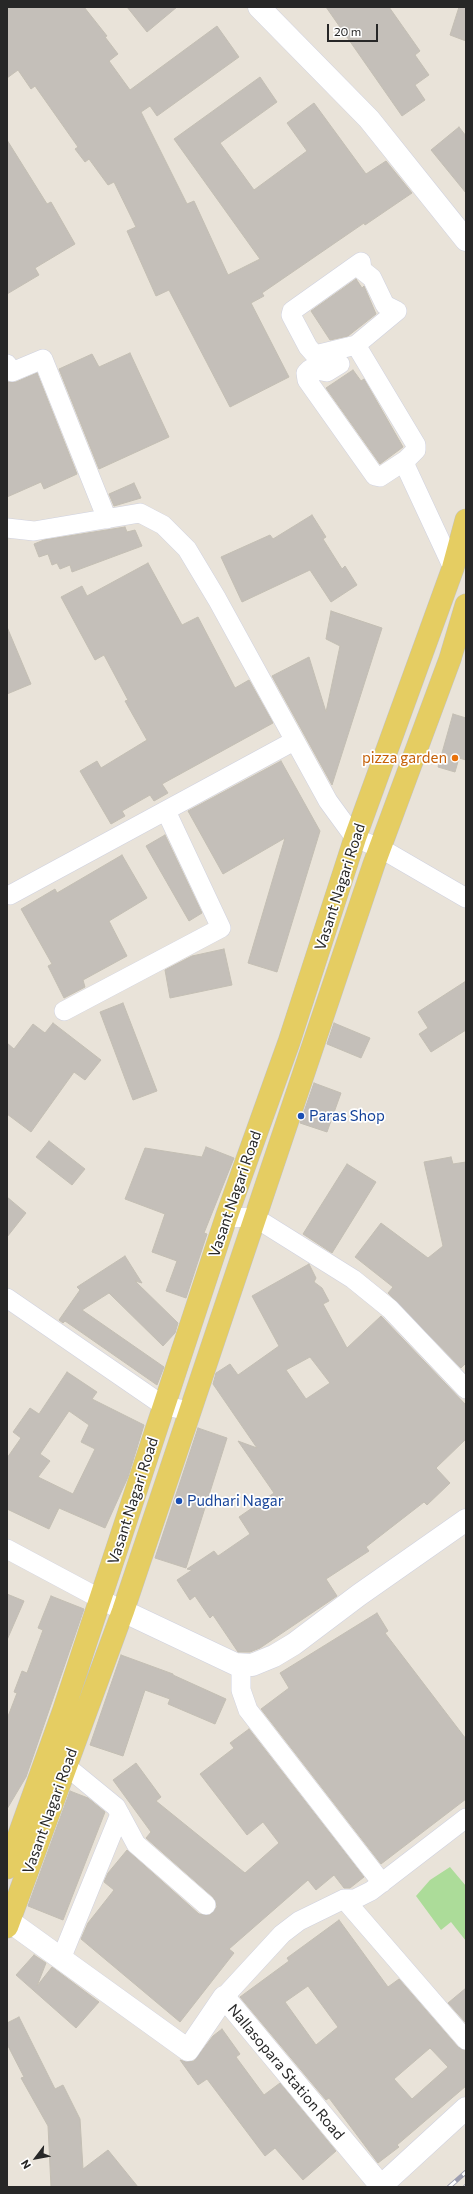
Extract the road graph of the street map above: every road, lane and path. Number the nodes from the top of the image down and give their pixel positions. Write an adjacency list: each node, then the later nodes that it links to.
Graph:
1 (259, 7): 2 (street)
2 (466, 240)
3 (356, 345): 3 (street); 6 (street)
4 (7, 364): 7 (street)
5 (340, 364): 6 (street)
6 (406, 460): 10 (street)
7 (107, 519): 9 (street); 12 (street)
8 (466, 520): 10 (main road, Vasant Nagari Road)
9 (7, 528)
10 (453, 568): 14 (main road, Vasant Nagari Road)
11 (466, 605): 15 (main road, Vasant Nagari Road)
12 (294, 742): 13 (street); 14 (street)
13 (166, 810): 16 (street); 18 (street)
14 (355, 838): 15 (street); 20 (main road, Vasant Nagari Road)
15 (380, 848): 17 (street); 19 (main road, Vasant Nagari Road)
16 (10, 895)
17 (466, 898)
18 (64, 1012)
19 (254, 1217): 20 (street); 22 (street); 24 (main road, Vasant Nagari Road)
20 (226, 1218): 23 (main road, Vasant Nagari Road)
21 (7, 1298): 23 (street)
22 (466, 1389)
23 (164, 1406): 24 (street); 27 (main road, Vasant Nagari Road)
24 (191, 1411): 28 (main road, Vasant Nagari Road)
25 (466, 1520): 29 (street)
26 (7, 1549): 27 (street)
27 (101, 1599): 28 (street); 33 (main road, Vasant Nagari Road)
28 (123, 1611): 29 (street); 30 (main road, Vasant Nagari Road)
29 (241, 1665): 34 (street)
30 (66, 1766): 31 (street); 37 (main road, Vasant Nagari Road)
31 (120, 1814): 36 (street); 38 (street)
32 (466, 1818): 34 (street)
33 (7, 1868)
34 (382, 1883): 35 (street)
35 (344, 1899): 39 (street); 40 (street)
36 (206, 1905)
37 (8, 1924): 38 (street, Nallasopara Station Road)
38 (61, 1959): 39 (street, Nallasopara Station Road)
39 (224, 1997): 41 (street, Nallasopara Station Road)
40 (466, 2040)
41 (466, 2108)

